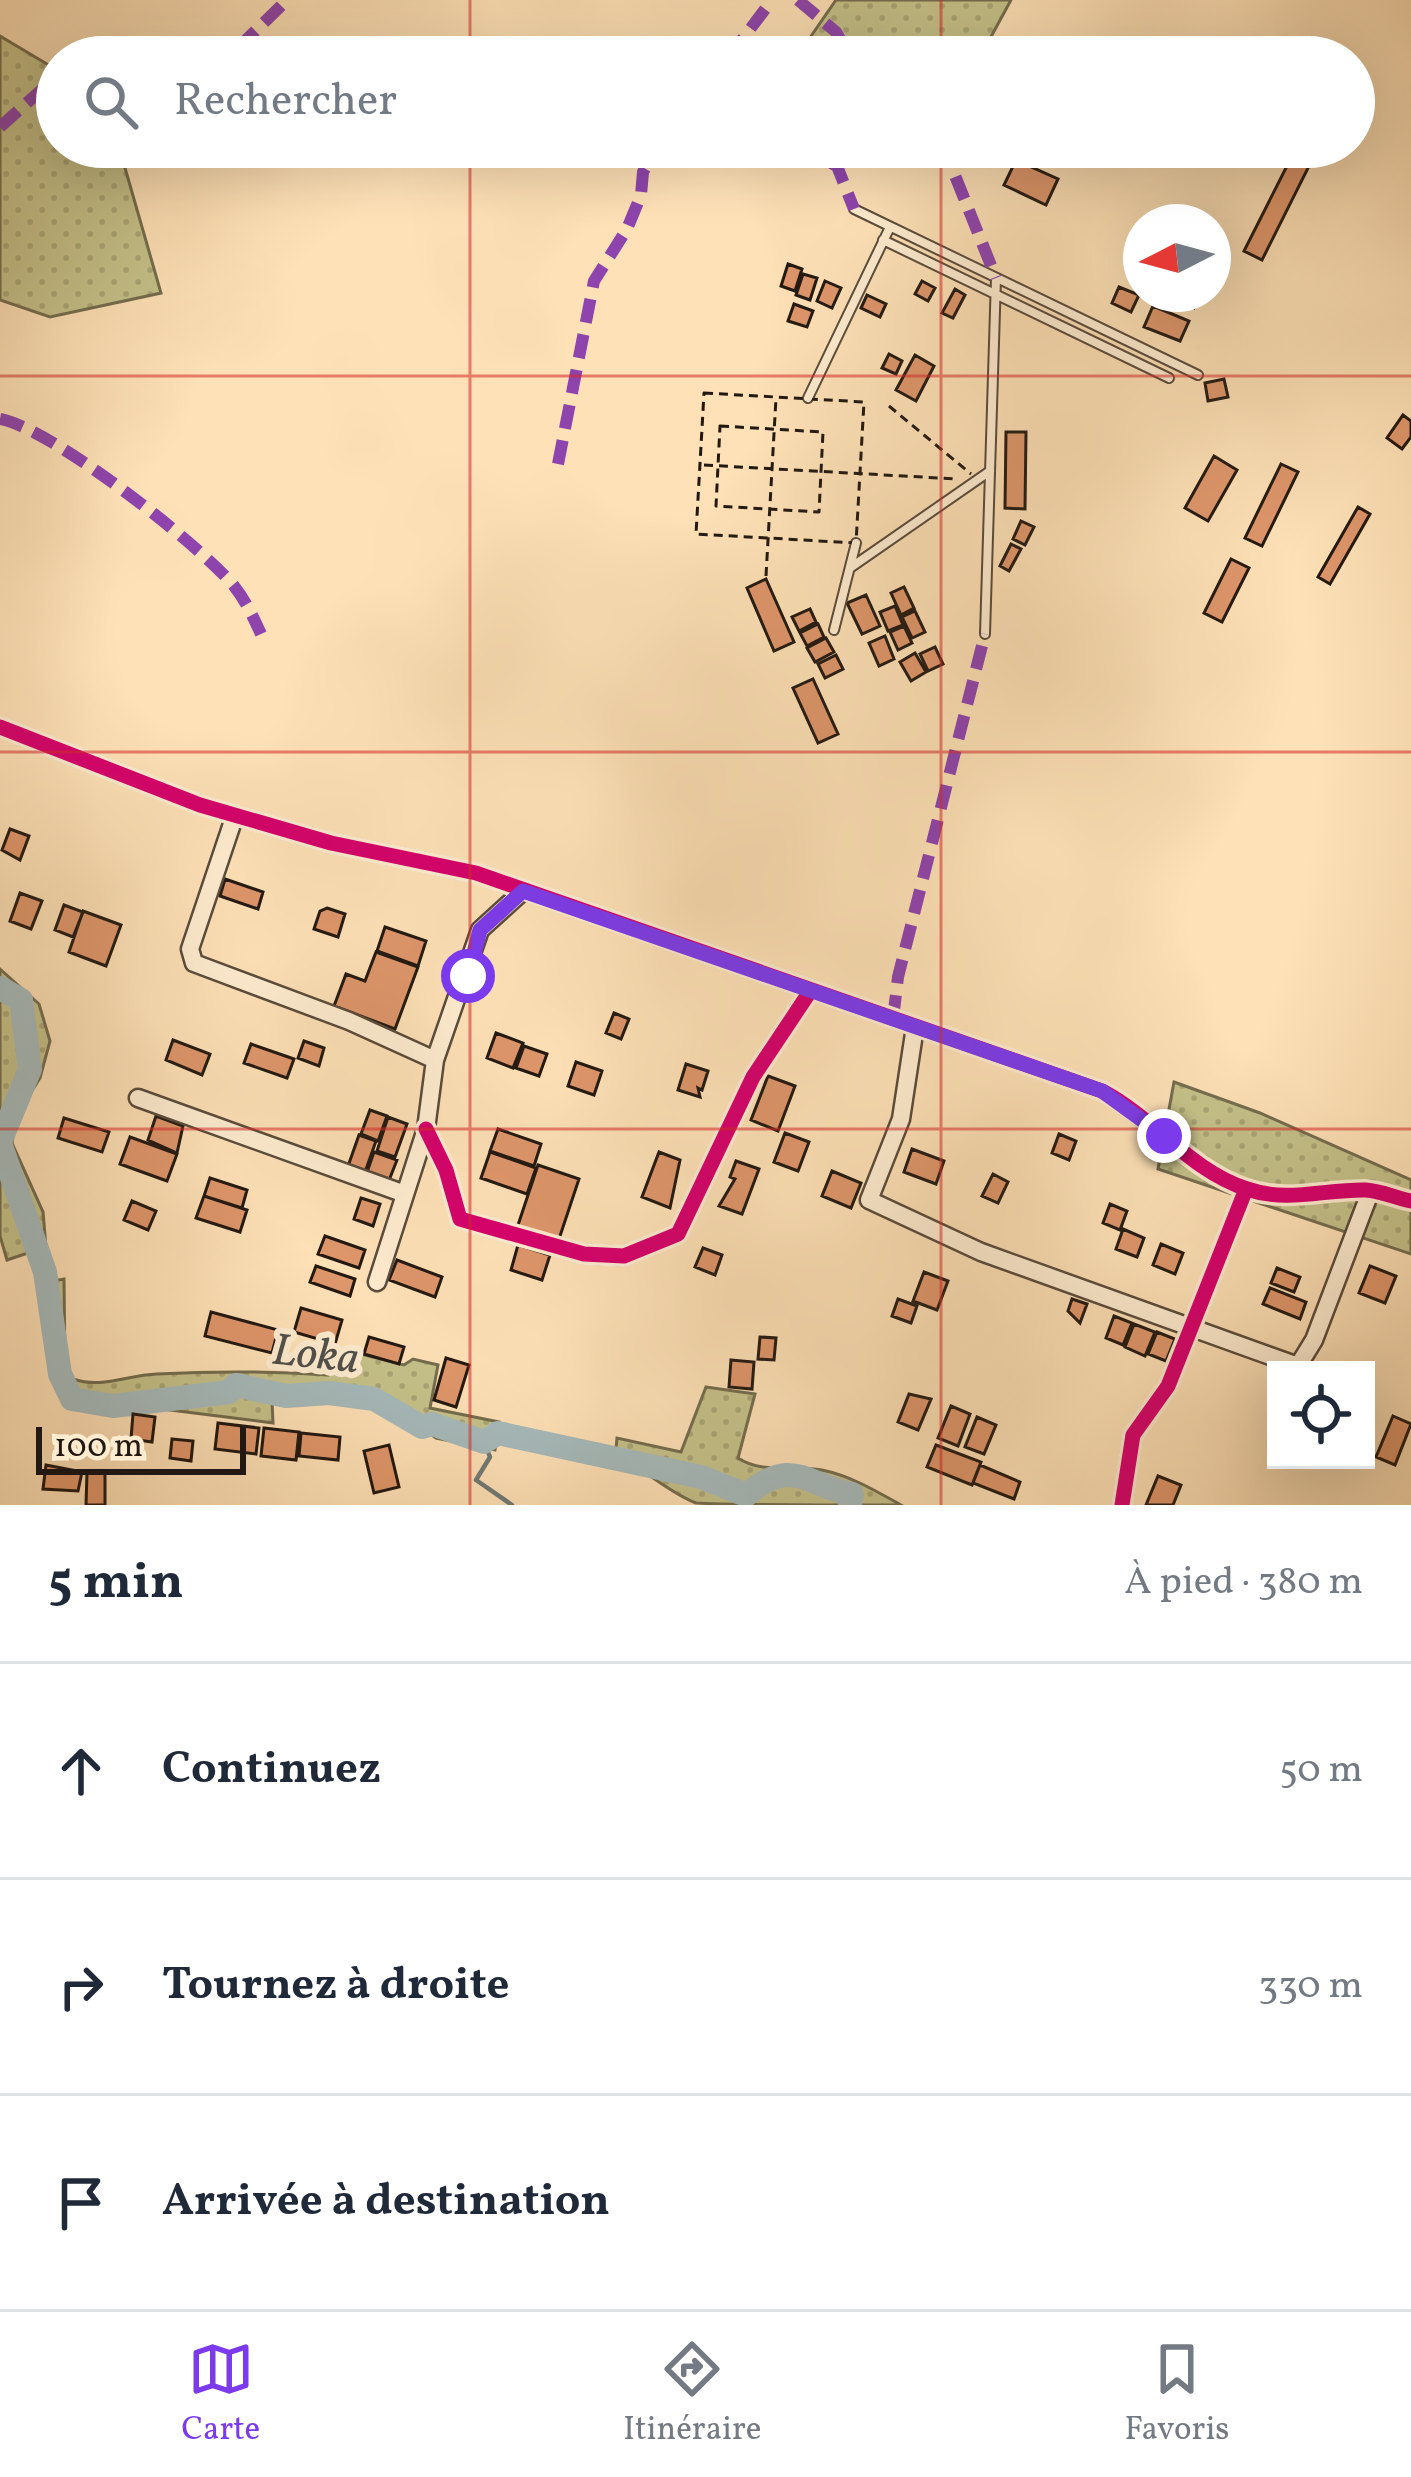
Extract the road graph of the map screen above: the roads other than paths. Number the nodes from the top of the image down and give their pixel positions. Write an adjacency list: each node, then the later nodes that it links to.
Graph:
1 (854, 209): 2 (lane)
2 (890, 227): 3 (lane); 4 (lane)
3 (883, 240): 5 (lane); 8 (lane)
4 (996, 278): 5 (lane); 6 (lane)
5 (996, 294): 7 (lane); 9 (lane)
6 (1198, 375)
7 (1169, 378)
8 (808, 398)
9 (991, 471): 11 (lane); 13 (lane)
10 (856, 543): 11 (lane)
11 (850, 568): 12 (lane)
12 (834, 630)
13 (985, 634)
14 (0, 727): 15 (street)
15 (235, 815): 16 (street); 19 (street)
16 (523, 891): 17 (street); 19 (street)
17 (811, 990): 18 (street); 21 (street)
18 (914, 1028): 22 (street); 27 (street)
19 (435, 1060): 21 (street)
20 (138, 1098): 24 (street)
21 (426, 1130): 24 (street)
22 (1246, 1189): 23 (street); 27 (street)
23 (1371, 1190): 25 (street); 27 (street)
24 (405, 1194): 26 (street)
25 (1411, 1201)
26 (376, 1282)
27 (1193, 1325): 28 (street)
28 (1122, 1505)

